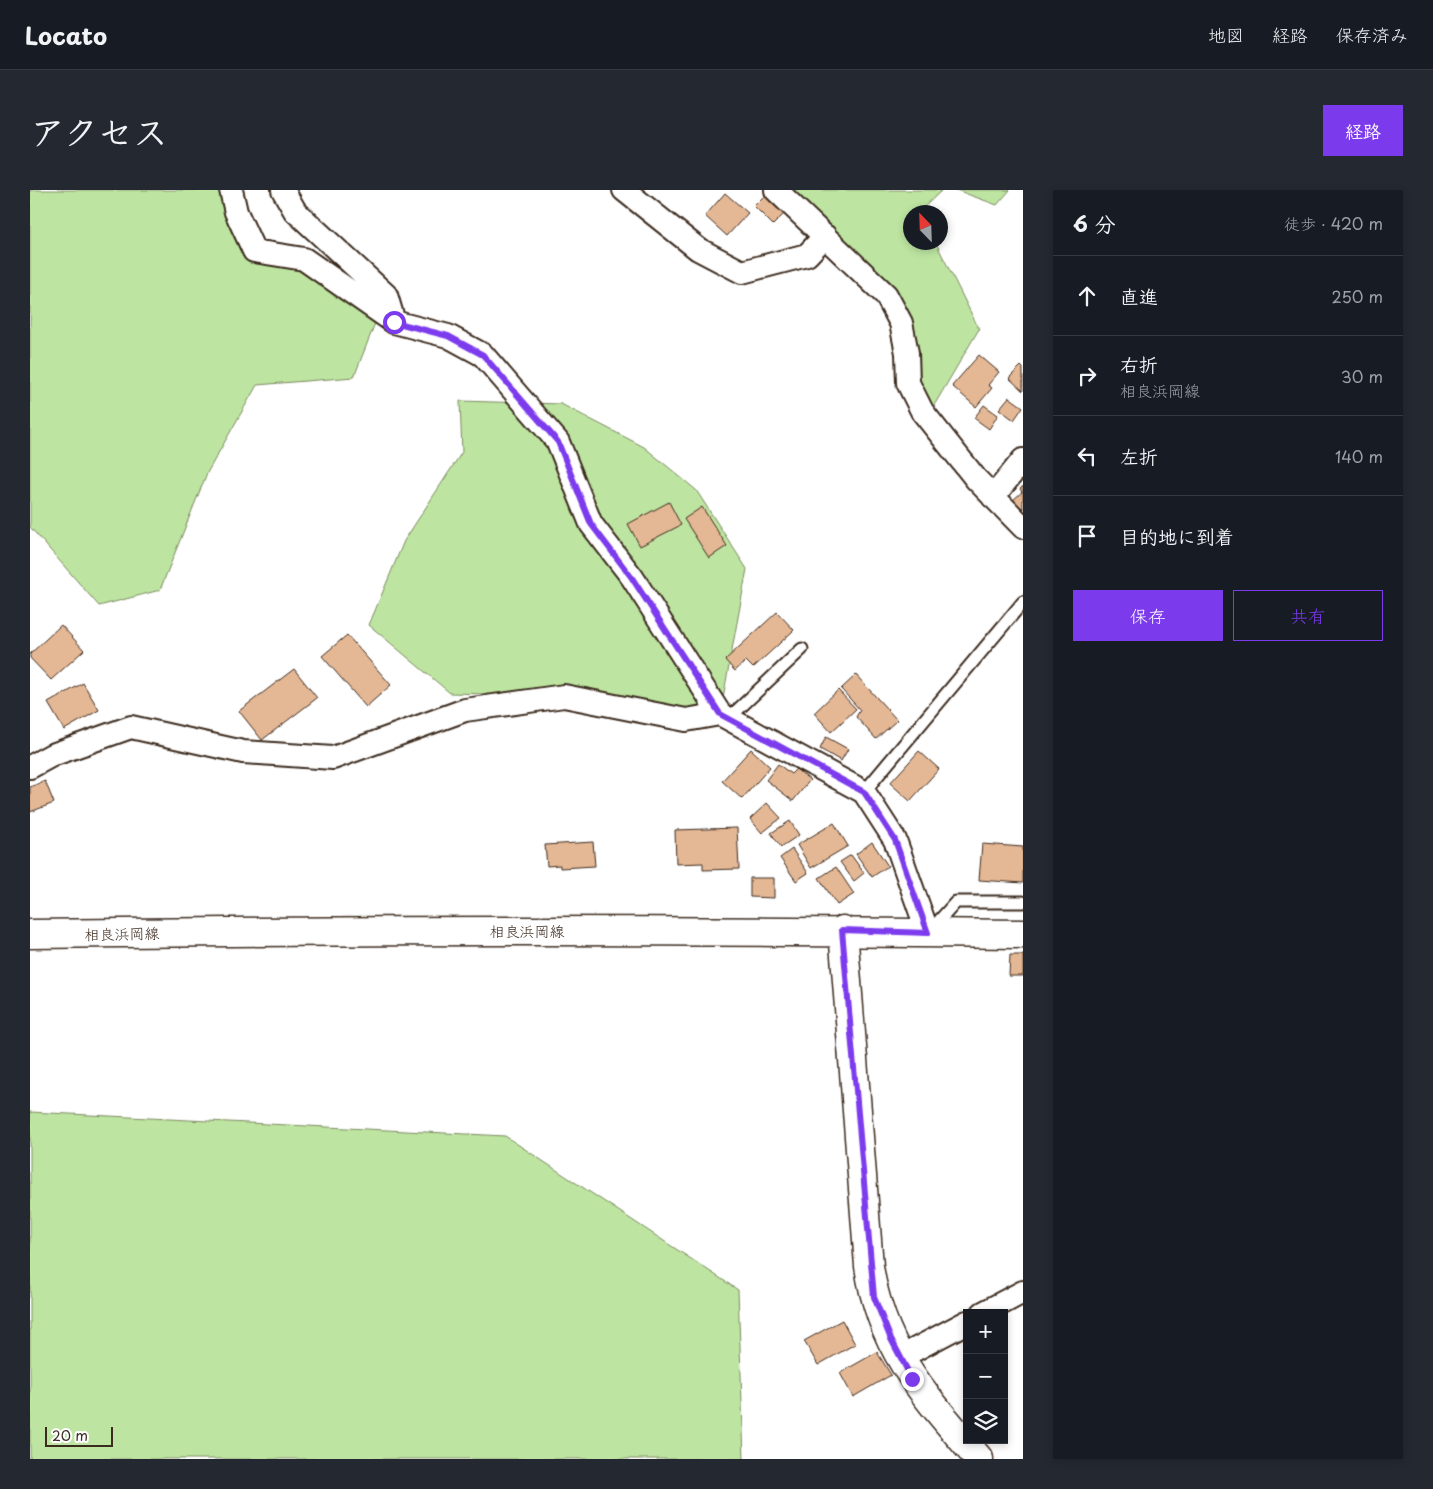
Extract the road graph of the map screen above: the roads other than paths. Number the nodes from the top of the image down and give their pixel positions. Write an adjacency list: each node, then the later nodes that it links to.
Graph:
1 (231, 190): 6 (street)
2 (283, 190): 6 (street)
3 (624, 190): 5 (street)
4 (776, 190): 5 (street)
5 (825, 236): 8 (street)
6 (394, 322): 12 (street)
7 (1023, 460): 8 (street)
8 (994, 497): 9 (street)
9 (1023, 527)
10 (1023, 602): 14 (lane)
11 (802, 649): 12 (lane)
12 (724, 716): 13 (street); 14 (street)
13 (30, 767)
14 (864, 792): 17 (street)
15 (1023, 902): 17 (lane)
16 (842, 930): 17 (main road, 相良浜岡線); 18 (main road, 相良浜岡線); 23 (main road)
17 (928, 933): 19 (main road, 相良浜岡線)
18 (30, 934)
19 (1023, 934)
20 (1023, 1292): 21 (street)
21 (991, 1309)
22 (963, 1324): 23 (street)
23 (901, 1357): 24 (main road)
24 (979, 1459)

